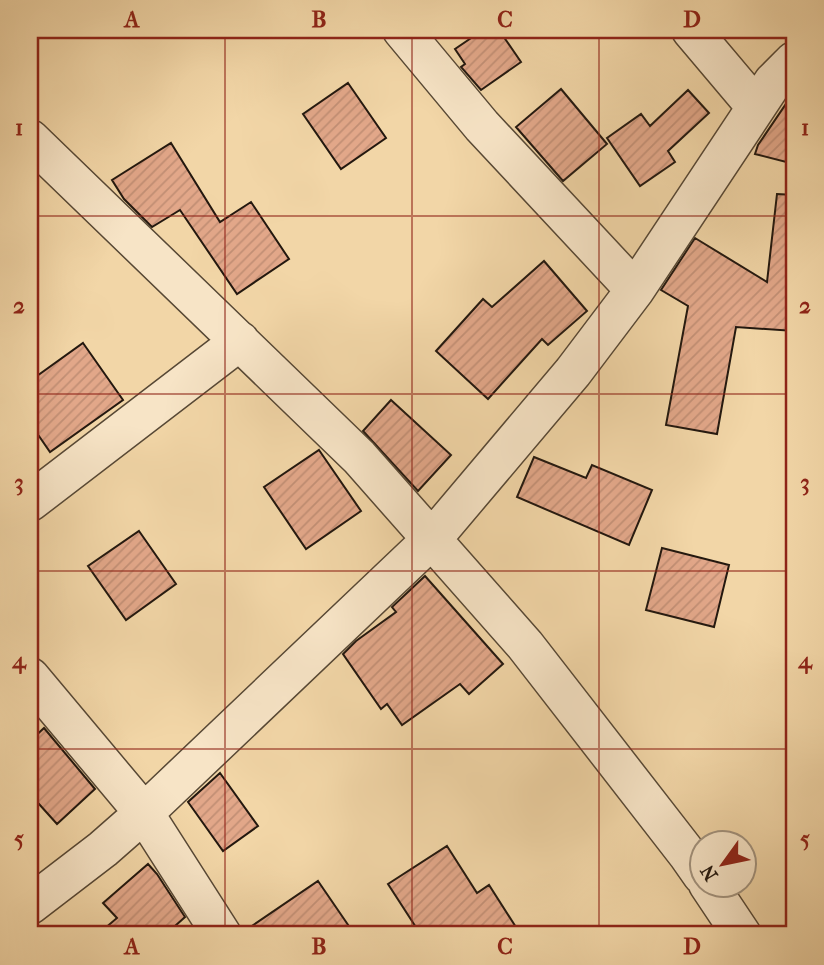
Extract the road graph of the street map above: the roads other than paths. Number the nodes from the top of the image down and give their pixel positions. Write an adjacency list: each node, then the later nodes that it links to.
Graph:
1 (402, 30): 6 (street)
2 (691, 30): 4 (street)
3 (794, 61): 4 (street)
4 (756, 107): 6 (street)
5 (30, 139): 7 (street)
6 (635, 289): 9 (street)
7 (240, 341): 8 (street); 9 (street)
8 (30, 502)
9 (432, 539): 11 (street); 12 (street)
10 (30, 677): 11 (street)
11 (144, 813): 14 (street); 15 (street)
12 (688, 855)
13 (717, 898): 16 (street)
14 (30, 905)
15 (222, 935)
16 (742, 935)

